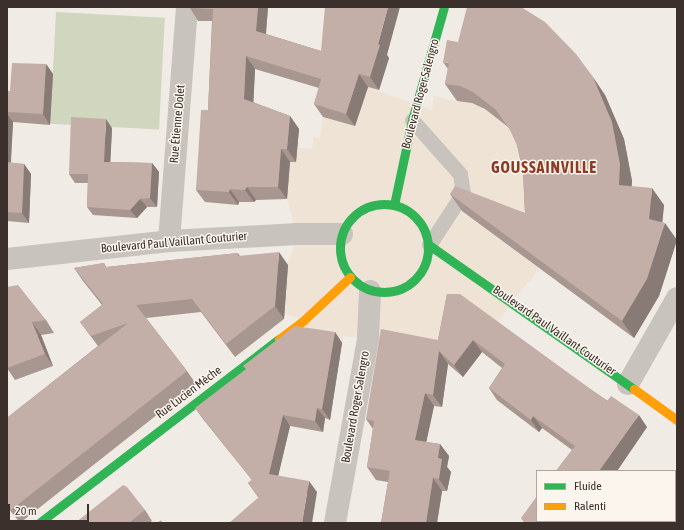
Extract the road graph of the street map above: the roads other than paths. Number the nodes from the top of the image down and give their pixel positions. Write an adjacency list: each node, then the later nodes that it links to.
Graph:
1 (187, 7): 6 (street, Rue Étienne Dolet)
2 (444, 7): 3 (street, Boulevard Roger Salengro)
3 (412, 120): 4 (street, Boulevard Roger Salengro); 7 (lane)
4 (394, 205): 5 (street); 7 (street)
5 (342, 234): 6 (street, Boulevard Paul Vaillant Couturier); 9 (street)
6 (169, 241): 8 (street, Boulevard Paul Vaillant Couturier)
7 (429, 245): 10 (street); 12 (street, Boulevard Paul Vaillant Couturier)
8 (7, 259)
9 (350, 277): 10 (street); 14 (street, Rue Lucien Mèche)
10 (370, 291): 15 (street, Boulevard Roger Salengro)
11 (677, 298): 12 (street)
12 (628, 384): 13 (street, Boulevard Paul Vaillant Couturier)
13 (677, 420)
14 (39, 523)
15 (336, 523)

